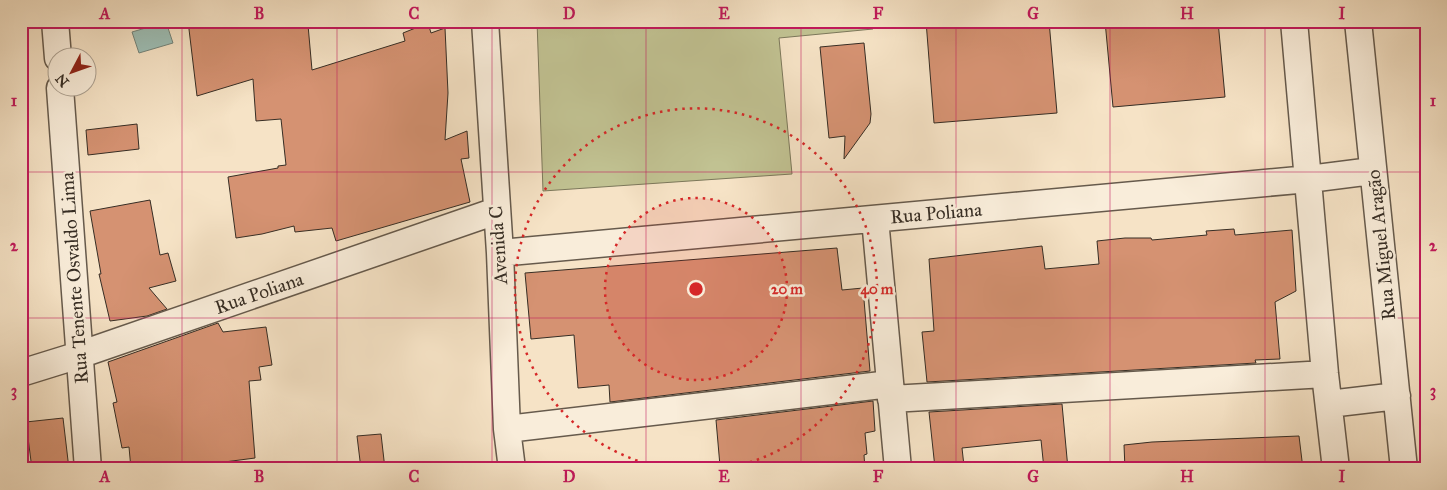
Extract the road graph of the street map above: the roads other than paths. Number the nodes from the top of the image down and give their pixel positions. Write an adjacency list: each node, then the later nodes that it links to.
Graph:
1 (56, 21): 5 (street)
2 (485, 21): 9 (street, Avenida C)
3 (1294, 21): 8 (street)
4 (1358, 21): 7 (street, Rua Miguel Aragão)
5 (57, 48)
6 (61, 98): 12 (street, Rua Tenente Osvaldo Lima)
7 (1372, 171): 8 (street, Rua Poliana); 16 (street, Rua Miguel Aragão)
8 (1309, 178): 10 (street, Rua Poliana); 14 (street)
9 (496, 211): 11 (street, Avenida C); 12 (street, Rua Poliana)
10 (875, 219): 11 (street, Rua Poliana); 15 (street)
11 (500, 253): 18 (street, Avenida C)
12 (79, 355): 13 (street, Rua Poliana); 19 (street, Rua Tenente Osvaldo Lima)
13 (21, 373)
14 (1325, 374): 15 (street); 17 (street)
15 (890, 392): 18 (street); 21 (street)
16 (1397, 396): 17 (street); 23 (street, Rua Miguel Aragão)
17 (1329, 404): 22 (street)
18 (507, 429): 20 (street, Avenida C)
19 (88, 469)
20 (512, 469)
21 (898, 469)
22 (1336, 469)
23 (1404, 469)

